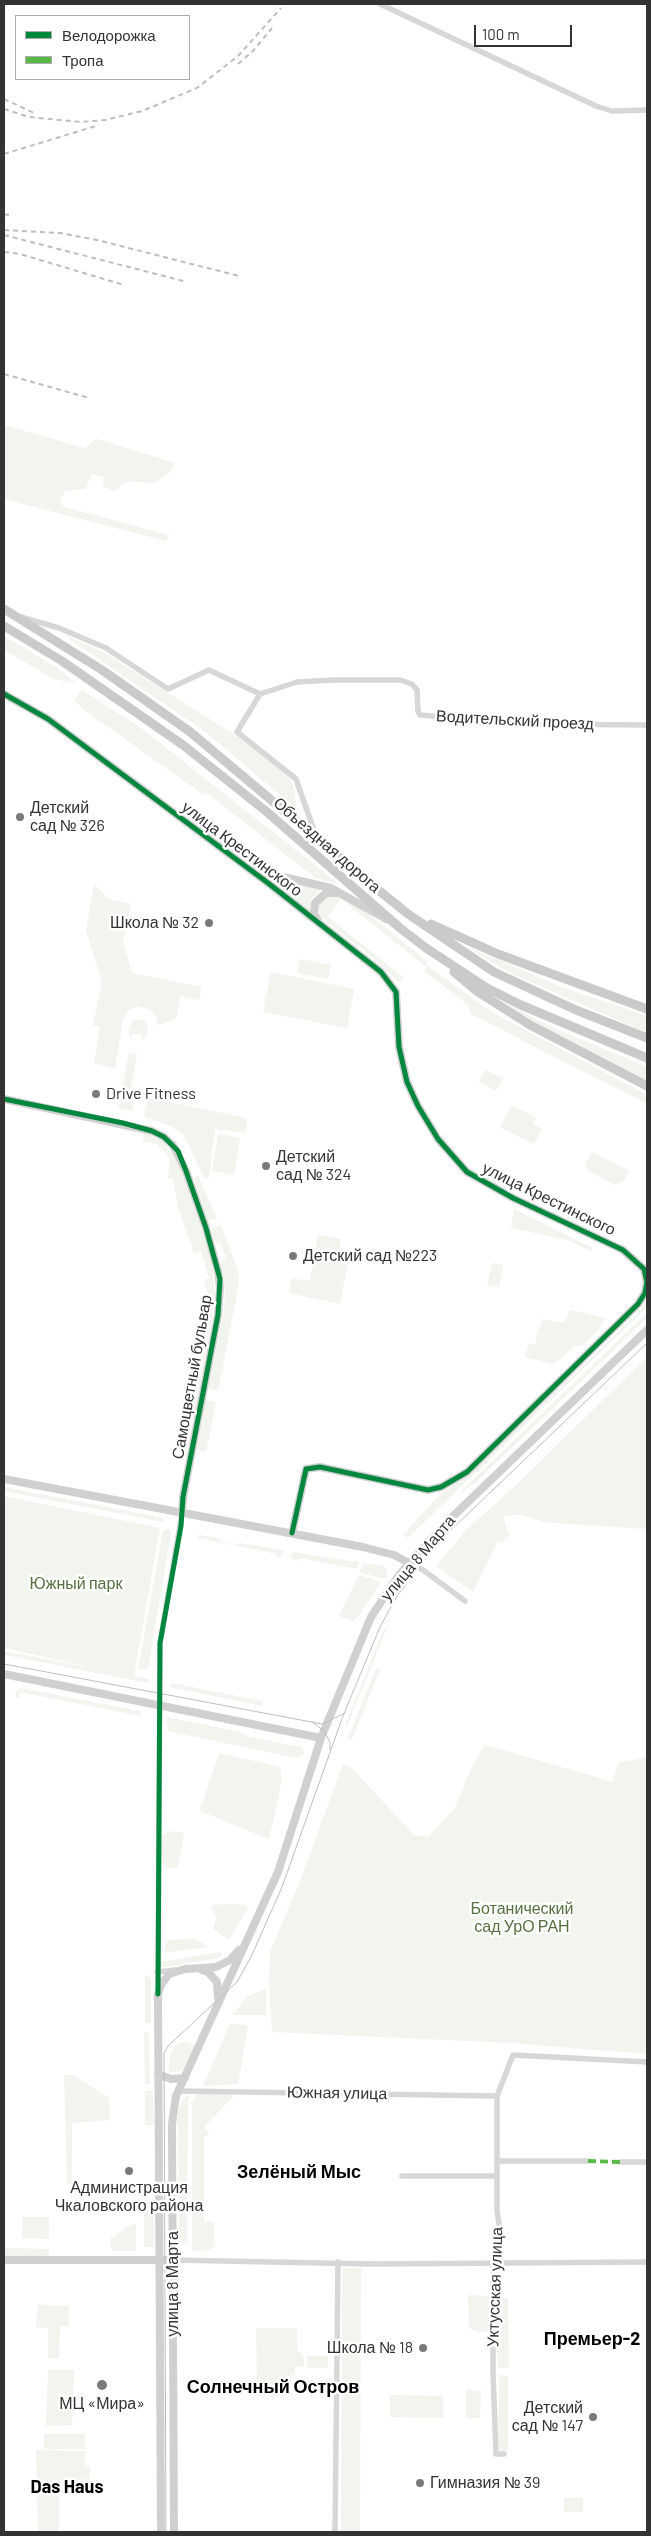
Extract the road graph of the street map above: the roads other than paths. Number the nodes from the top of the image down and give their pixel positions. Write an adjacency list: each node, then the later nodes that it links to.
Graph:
1 (380, 4): 2 (street)
2 (647, 110)
3 (4, 609): 4 (main road, Объездная дорога)
4 (18, 616): 7 (street); 9 (main road, Объездная дорога)
5 (4, 626): 14 (main road, Объездная дорога)
6 (4, 694): 10 (street, улица Крестинского)
7 (260, 694): 8 (street, Водительский проезд); 9 (street)
8 (647, 725)
9 (317, 838): 12 (main road, Объездная дорога)
10 (248, 869): 11 (street); 13 (street, улица Крестинского)
11 (344, 894): 13 (street); 14 (street)
12 (408, 914): 16 (main road); 17 (main road, Объездная дорога)
13 (319, 923): 24 (street, улица Крестинского)
14 (400, 928): 15 (main road, Объездная дорога)
15 (426, 948): 18 (main road, Объездная дорога); 19 (main road)
16 (647, 1010)
17 (647, 1038)
18 (647, 1058)
19 (647, 1086)
20 (4, 1099): 23 (street, Самоцветный бульвар)
21 (647, 1330): 25 (street, улица 8 Марта)
22 (4, 1479): 23 (street)
23 (182, 1513): 24 (street); 28 (street, улица 8 Марта)
24 (292, 1533): 25 (street)
25 (409, 1563): 26 (street); 29 (street, улица 8 Марта)
26 (465, 1601)
27 (4, 1674): 28 (street)
28 (159, 1704): 29 (street); 33 (street, улица 8 Марта)
29 (322, 1738): 30 (street, улица 8 Марта)
30 (252, 1932): 31 (street, улица 8 Марта); 35 (street, улица 8 Марта)
31 (195, 1968): 32 (street, улица 8 Марта); 35 (street)
32 (177, 1970): 33 (street); 34 (street)
33 (157, 1972): 34 (street, улица 8 Марта)
34 (158, 1994): 37 (street, улица 8 Марта)
35 (218, 2000): 38 (street, улица 8 Марта)
36 (647, 2062): 40 (street, Уктусская улица)
37 (158, 2074): 38 (street); 48 (street, улица 8 Марта)
38 (184, 2078): 39 (street, улица 8 Марта)
39 (178, 2091): 40 (street, Южная улица); 49 (street, улица 8 Марта)
40 (497, 2096): 41 (street, Уктусская улица)
41 (498, 2161): 42 (street); 46 (street, Уктусская улица)
42 (588, 2162)
43 (620, 2162): 44 (street)
44 (647, 2162)
45 (402, 2176): 46 (street)
46 (497, 2176): 52 (street, Уктусская улица)
47 (4, 2260): 48 (street)
48 (161, 2260): 49 (street); 54 (street, улица 8 Марта)
49 (173, 2260): 50 (street); 55 (street, улица 8 Марта)
50 (338, 2262): 52 (street); 56 (street)
51 (647, 2262): 52 (street)
52 (493, 2263): 53 (street, Уктусская улица)
53 (504, 2454)
54 (161, 2532)
55 (174, 2532)
56 (335, 2532)

